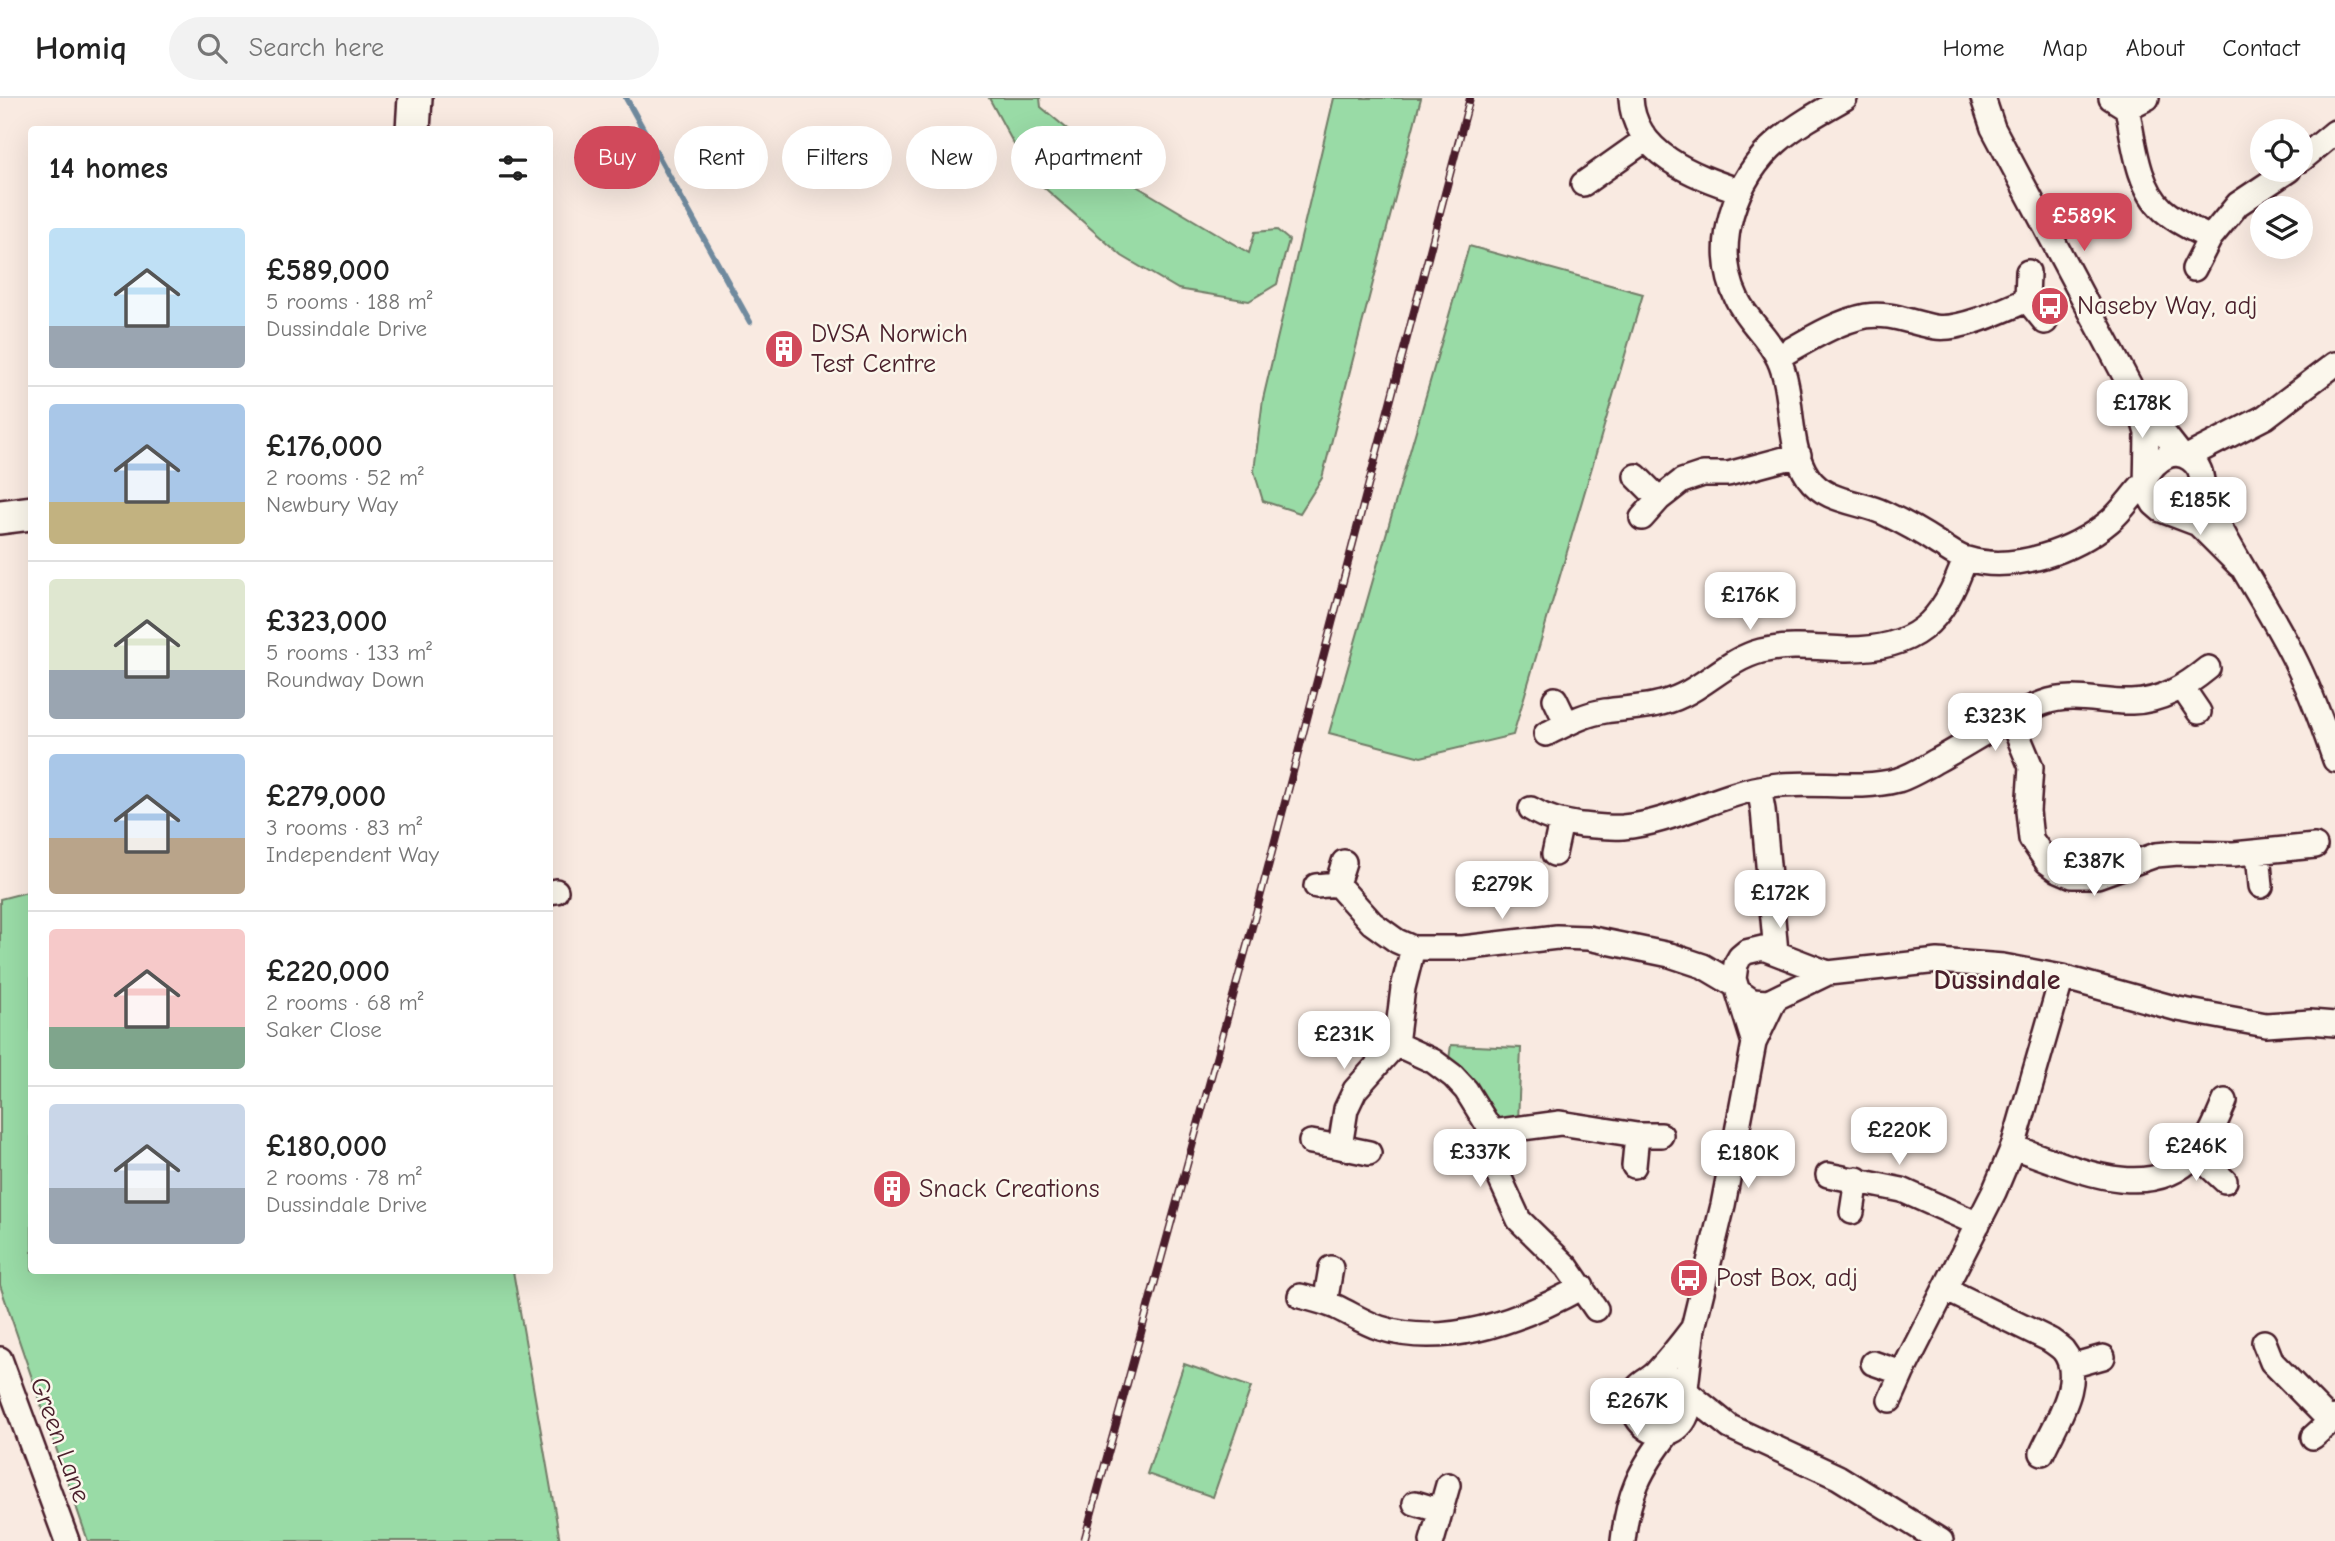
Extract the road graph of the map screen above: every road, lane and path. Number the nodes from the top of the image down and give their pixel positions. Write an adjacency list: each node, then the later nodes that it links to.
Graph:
1 (415, 98): 7 (street)
2 (1631, 98): 10 (street)
3 (1845, 98): 14 (street)
4 (1970, 98): 8 (street)
5 (1983, 98): 8 (street)
6 (2128, 101): 15 (street)
7 (412, 126)
8 (1993, 128): 22 (street)
9 (2335, 132): 11 (street)
10 (1645, 140): 13 (street); 14 (street)
11 (2313, 150)
12 (2271, 182): 15 (street)
13 (1583, 184)
14 (1740, 191): 20 (street)
15 (2210, 238): 16 (street)
16 (2194, 269)
17 (2028, 272): 18 (street)
18 (2027, 300): 19 (street); 20 (street)
19 (2045, 321)
20 (1778, 358): 24 (street)
21 (2335, 363): 23 (street)
22 (2137, 399): 25 (street); 27 (street)
23 (2246, 429): 25 (street); 28 (street)
24 (1799, 455): 29 (street); 35 (street)
25 (2184, 456): 27 (street); 28 (street)
26 (1636, 476): 29 (street)
27 (2146, 478): 30 (street); 34 (street)
28 (2203, 488): 30 (street); 36 (street)
29 (1659, 499): 33 (street)
30 (2164, 511): 34 (street); 36 (street)
31 (28, 514): 32 (street)
32 (0, 517)
33 (1642, 519)
34 (2113, 519): 35 (street)
35 (1965, 559): 39 (street)
36 (2239, 565): 42 (street)
37 (2208, 668): 38 (street)
38 (2182, 687): 40 (street); 41 (street)
39 (1555, 699)
40 (2199, 712)
41 (2011, 719): 43 (street); 47 (street)
42 (2335, 760)
43 (1759, 788): 45 (street); 51 (street)
44 (1531, 809): 45 (street)
45 (1562, 822): 48 (street)
46 (2315, 846): 47 (street)
47 (2259, 853): 50 (street)
48 (1553, 855)
49 (1333, 877): 52 (street)
50 (2261, 886)
51 (1770, 891): 53 (street); 54 (street)
52 (1413, 948): 55 (street); 64 (street)
53 (1778, 954): 54 (street); 56 (street); 59 (street)
54 (1743, 955): 55 (street); 58 (street)
55 (1703, 967): 58 (street)
56 (1828, 973): 57 (street); 59 (street)
57 (2062, 977): 61 (street); 71 (street)
58 (1737, 989): 59 (street); 63 (street)
59 (1778, 997): 63 (street)
60 (2335, 1014): 61 (street)
61 (2310, 1022): 62 (street)
62 (2335, 1024)
63 (1754, 1043): 86 (street)
64 (1396, 1044): 66 (street); 70 (street)
65 (2225, 1101): 73 (street)
66 (1492, 1132): 67 (street); 81 (street)
67 (1637, 1135): 68 (street); 74 (street)
68 (1661, 1135)
69 (1311, 1142): 70 (street)
70 (1340, 1147): 72 (street)
71 (2013, 1147): 73 (street); 79 (street)
72 (1369, 1153)
73 (2196, 1154): 77 (street)
74 (1634, 1166)
75 (1828, 1175): 76 (street)
76 (1857, 1179): 78 (street); 79 (street)
77 (2225, 1181)
78 (1852, 1212)
79 (1978, 1224): 82 (street)
80 (1331, 1268): 84 (street)
81 (1582, 1287): 84 (street); 85 (street)
82 (1945, 1289): 91 (street); 92 (street)
83 (1300, 1296): 84 (street)
84 (1325, 1303)
85 (1596, 1309)
86 (1693, 1328): 93 (street); 94 (street)
87 (2264, 1342): 96 (street)
88 (2103, 1357): 91 (street)
89 (0, 1359): 106 (street, Green Lane)
90 (1873, 1363): 92 (street)
91 (2071, 1366): 101 (street)
92 (1902, 1373): 95 (street)
93 (1652, 1377): 94 (street); 97 (street)
94 (1687, 1391): 98 (street); 99 (street)
95 (1890, 1400)
96 (2332, 1419): 100 (street)
97 (1638, 1421): 99 (street); 102 (street)
98 (1730, 1427): 99 (street); 109 (street)
99 (1673, 1430): 102 (street)
100 (2313, 1437)
101 (2042, 1452)
102 (1641, 1471): 108 (street)
103 (1448, 1485): 105 (street)
104 (1415, 1503): 105 (street)
105 (1441, 1511): 107 (street)
106 (67, 1541)
107 (1432, 1541)
108 (1623, 1541)
109 (1941, 1541)

